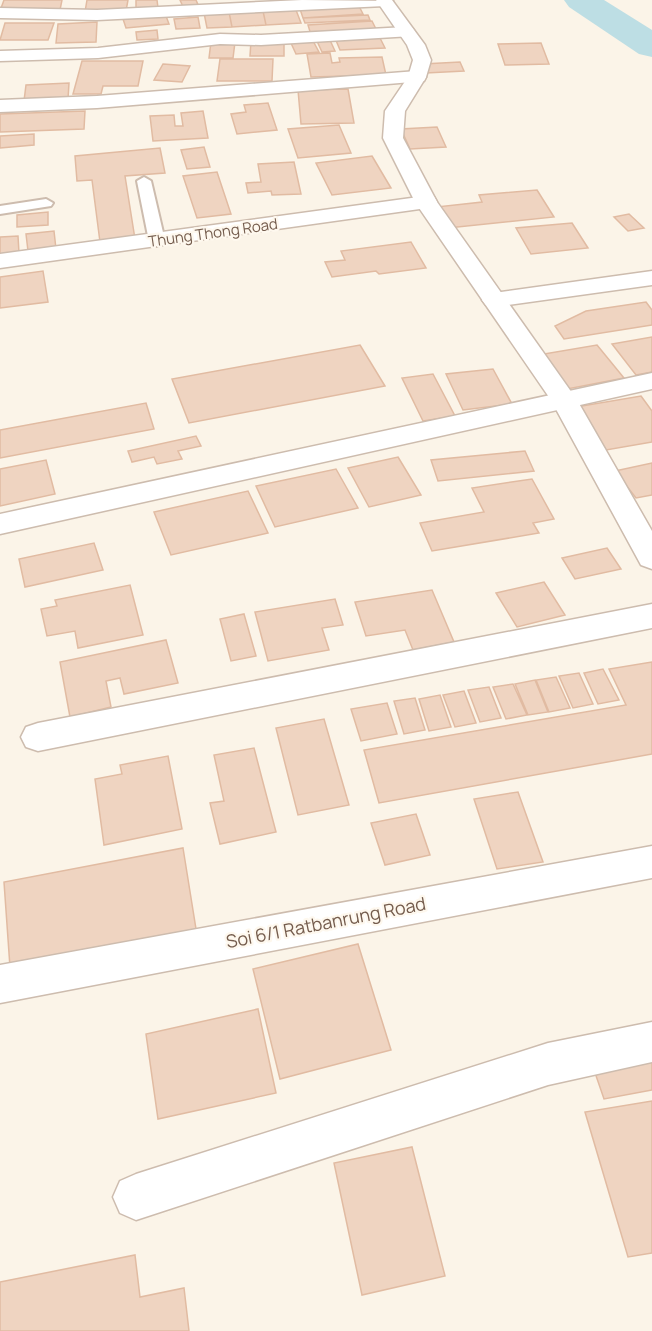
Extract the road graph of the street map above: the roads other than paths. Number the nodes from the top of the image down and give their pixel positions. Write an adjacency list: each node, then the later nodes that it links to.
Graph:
1 (384, 0): 2 (street); 3 (street)
2 (0, 14)
3 (406, 32): 4 (street); 5 (street)
4 (0, 56)
5 (417, 78): 6 (street); 8 (street)
6 (0, 106)
7 (144, 181): 11 (lane)
8 (426, 202): 11 (street, Thung Thong Road); 14 (street)
9 (46, 203): 10 (lane)
10 (0, 210)
11 (157, 241): 12 (street, Thung Thong Road)
12 (0, 261)
13 (652, 278): 14 (street)
14 (494, 300): 16 (street)
15 (652, 381): 16 (street)
16 (564, 400): 17 (street); 18 (street)
17 (0, 524)
18 (652, 558)
19 (652, 616): 20 (street)
20 (38, 737)
21 (652, 862): 22 (street, Soi 6/1 Ratbanrung Road)
22 (0, 984)
23 (652, 1042): 24 (street)
24 (136, 1197)

